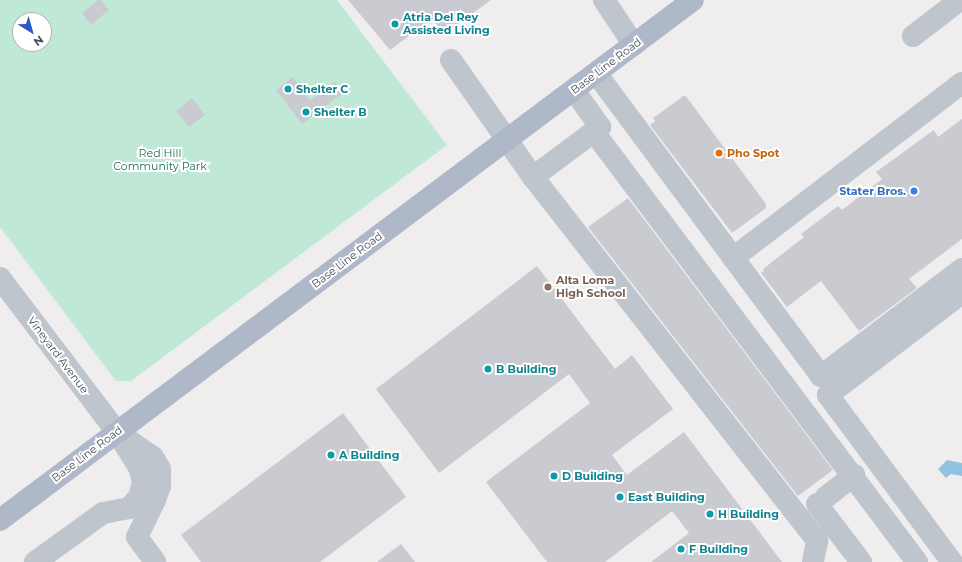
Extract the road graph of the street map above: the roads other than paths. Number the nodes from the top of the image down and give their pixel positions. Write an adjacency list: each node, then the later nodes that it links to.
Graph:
1 (604, 0): 5 (street)
2 (693, 0): 5 (main road, Base Line Road)
3 (960, 0): 4 (street)
4 (913, 36)
5 (634, 45): 7 (main road, Base Line Road)
6 (451, 60): 11 (street)
7 (596, 73): 9 (main road, Base Line Road); 13 (street)
8 (962, 83): 13 (street)
9 (574, 90): 10 (street); 11 (main road, Base Line Road)
10 (594, 132): 12 (street); 18 (street)
11 (506, 141): 12 (street); 17 (main road, Base Line Road)
12 (533, 177): 22 (street)
13 (733, 258): 14 (street)
14 (962, 269)
15 (0, 278): 17 (street, Vineyard Avenue)
16 (962, 293): 25 (street)
17 (117, 432): 19 (main road, Base Line Road); 20 (street); 21 (street)
18 (854, 475): 23 (street); 24 (street)
19 (0, 520)
20 (36, 562)
21 (155, 562)
22 (813, 562)
23 (861, 562)
24 (917, 562)
25 (952, 562)

